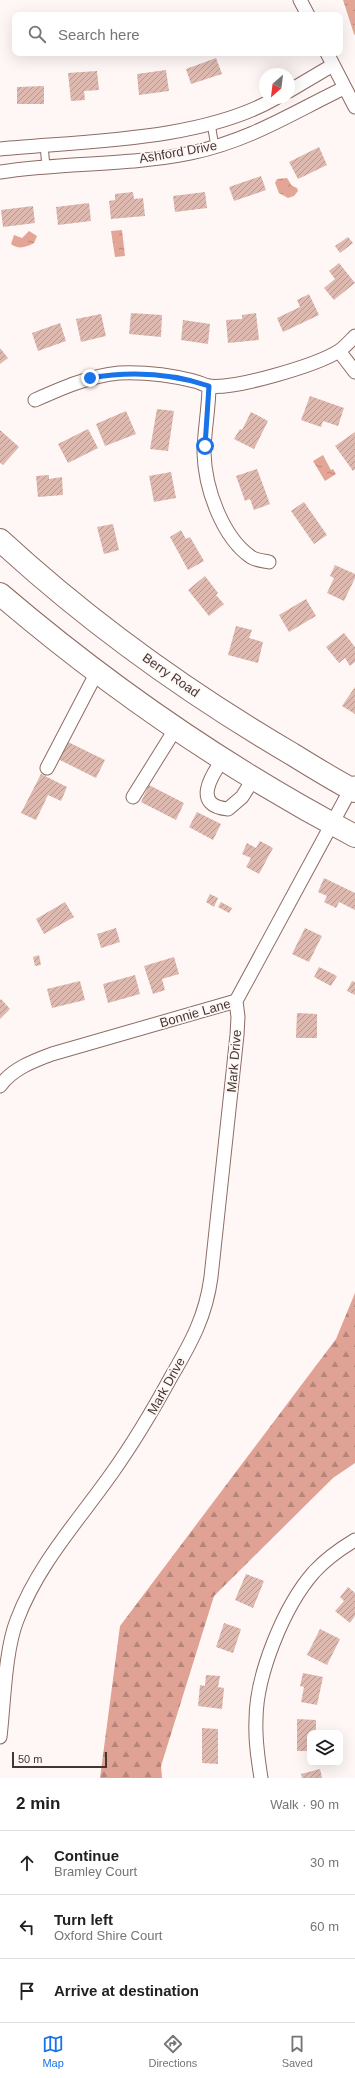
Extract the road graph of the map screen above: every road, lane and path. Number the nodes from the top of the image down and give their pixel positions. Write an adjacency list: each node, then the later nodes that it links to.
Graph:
1 (300, 0): 2 (street)
2 (306, 12)
3 (328, 56): 4 (street)
4 (333, 65): 5 (street); 6 (street)
5 (295, 87)
6 (344, 88): 8 (street); 11 (street, Ashford Drive)
7 (262, 104): 9 (street, Ashford Drive)
8 (355, 107)
9 (211, 123): 10 (street, Ashford Drive); 11 (lane)
10 (44, 145): 12 (street, Ashford Drive); 13 (lane)
11 (215, 147): 13 (street, Ashford Drive)
12 (0, 149)
13 (46, 167): 14 (street, Ashford Drive)
14 (0, 172)
15 (355, 336): 16 (street)
16 (340, 351): 17 (street); 18 (street)
17 (355, 372)
18 (209, 386): 19 (street); 21 (street)
19 (35, 400)
20 (0, 540): 28 (highway, Berry Road)
21 (269, 562)
22 (0, 594): 23 (highway)
23 (97, 672): 24 (highway); 26 (street)
24 (176, 728): 25 (highway); 29 (street)
25 (223, 759): 27 (highway); 27 (street)
26 (47, 768)
27 (254, 778): 30 (highway)
28 (353, 787): 30 (street, Bonnie Lane)
29 (133, 798)
30 (331, 823): 31 (highway); 32 (street, Bonnie Lane)
31 (355, 836)
32 (236, 1001): 33 (street, Bonnie Lane); 35 (street, Mark Drive)
33 (0, 1086)
34 (355, 1540): 36 (street)
35 (0, 1737)
36 (261, 1778)

